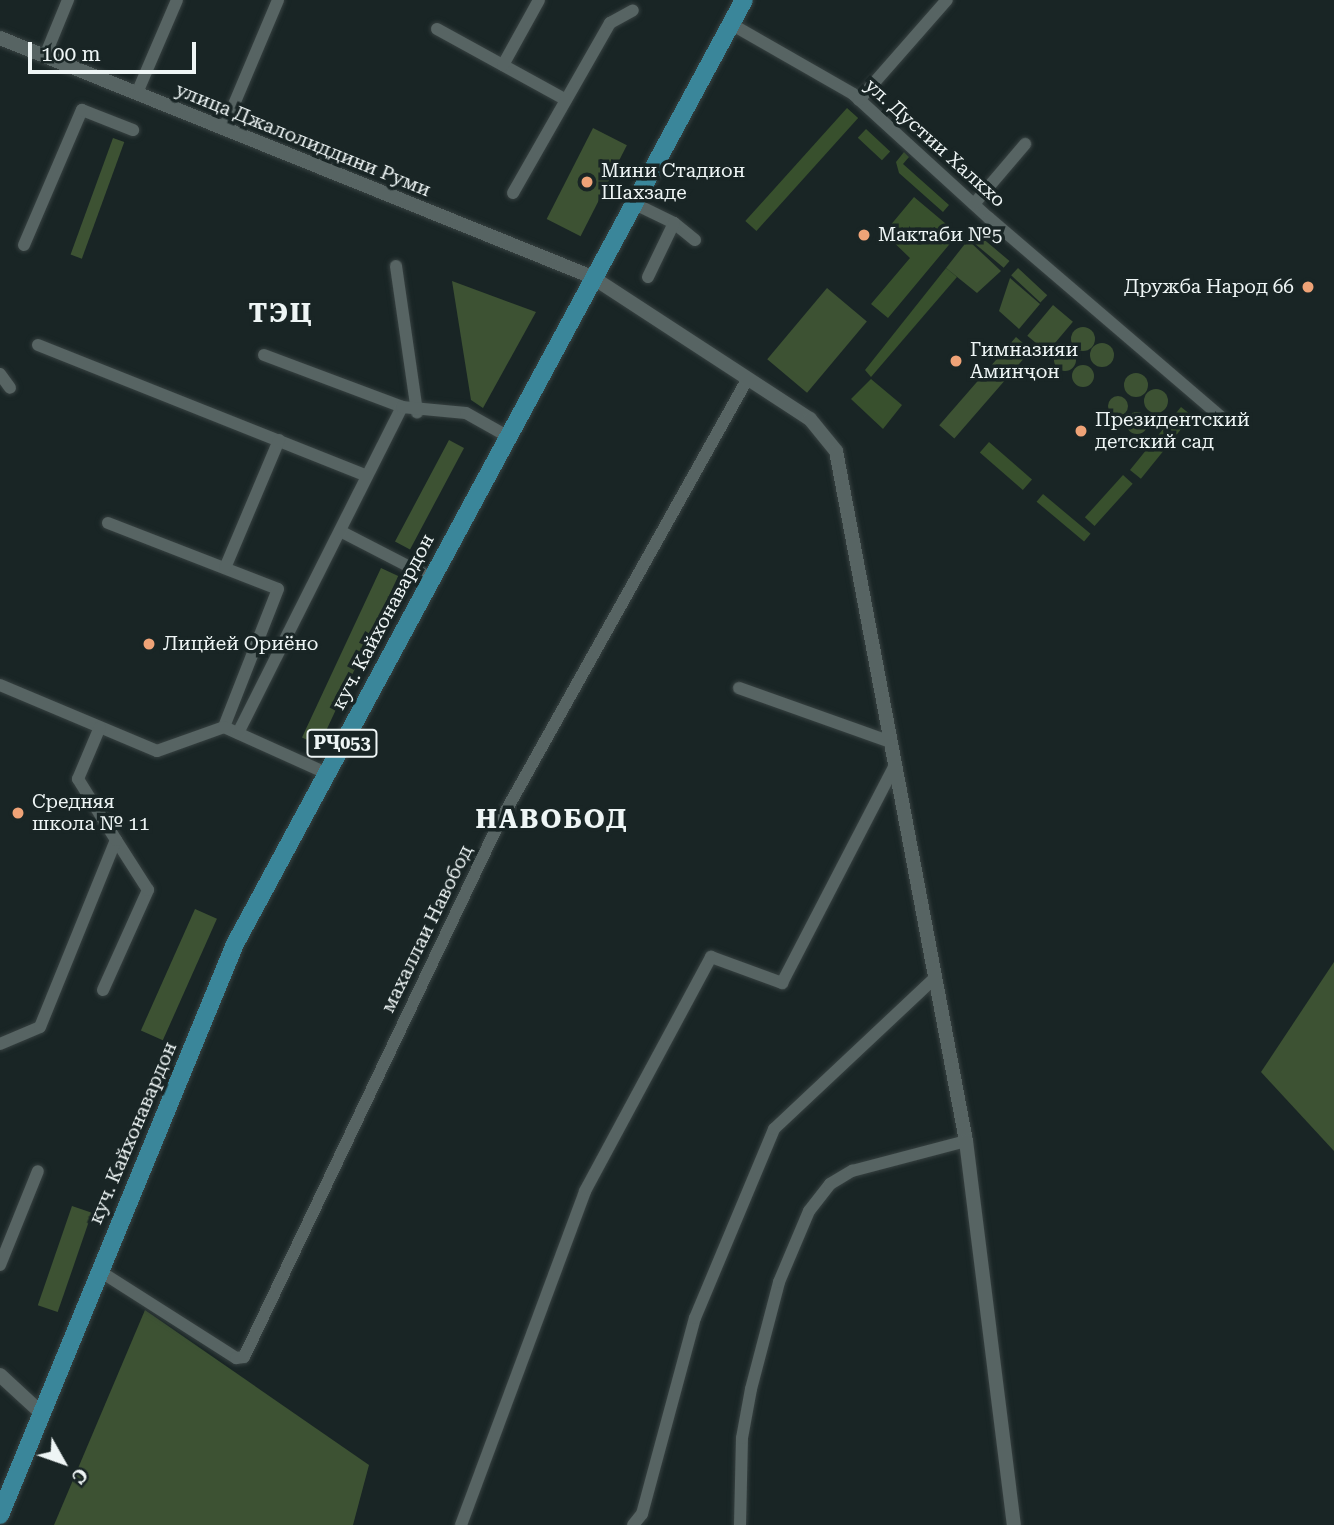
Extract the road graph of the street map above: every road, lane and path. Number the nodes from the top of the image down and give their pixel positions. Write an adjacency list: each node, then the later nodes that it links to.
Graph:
1 (68, 0): 11 (street)
2 (177, 0): 13 (street)
3 (278, 0): 16 (street)
4 (539, 0): 12 (street)
5 (744, 0): 8 (main road, куч. Кайхонавардон / РҶ053)
6 (947, 0): 15 (street)
7 (634, 10): 14 (street)
8 (731, 24): 15 (street, ул. Дустии Халкхо); 20 (main road, куч. Кайхонавардон / РҶ053)
9 (437, 29): 12 (street)
10 (0, 38): 11 (street, улица Джалолиддини Руми)
11 (45, 56): 13 (street, улица Джалолиддини Руми)
12 (503, 65): 14 (street)
13 (137, 93): 16 (street, улица Джалолиддини Руми)
14 (566, 100): 19 (street)
15 (859, 100): 21 (street, ул. Дустии Халкхо)
16 (224, 128): 26 (street, улица Джалолиддини Руми)
17 (132, 130): 24 (street)
18 (1025, 144): 21 (street)
19 (513, 193)
20 (633, 203): 22 (street); 26 (main road, куч. Кайхонавардон / РҶ053)
21 (974, 204): 35 (street, ул. Дустии Халкхо)
22 (674, 223): 23 (street); 27 (street)
23 (695, 240)
24 (24, 245)
25 (396, 266): 34 (street)
26 (592, 277): 31 (street, улица Джалолиддини Руми); 36 (main road, куч. Кайхонавардон / РҶ053)
27 (649, 277)
28 (38, 345): 37 (street)
29 (264, 355): 33 (street)
30 (0, 374): 32 (street)
31 (748, 378): 48 (street, улица Джалолиддини Руми); 58 (street, махаллаи Навобод)
32 (10, 388)
33 (402, 407): 34 (street); 38 (street)
34 (417, 412): 36 (street)
35 (1222, 418)
36 (507, 436): 42 (main road, куч. Кайхонавардон / РҶ053)
37 (279, 440): 38 (street); 41 (street)
38 (367, 475): 40 (street)
39 (108, 523): 41 (street)
40 (340, 531): 42 (street); 47 (street)
41 (225, 568): 46 (street)
42 (431, 578): 50 (main road, куч. Кайхонавардон / РҶ053)
43 (0, 685): 45 (street)
44 (739, 688): 48 (street)
45 (100, 727): 46 (street); 51 (street)
46 (224, 727): 47 (street)
47 (238, 733): 50 (street)
48 (891, 742): 49 (street, улица Джалолиддини Руми)
49 (895, 765): 52 (street, улица Джалолиддини Руми); 62 (street)
50 (326, 773): 58 (main road, куч. Кайхонавардон / РҶ053)
51 (116, 840): 53 (street); 54 (street)
52 (935, 978): 55 (street, улица Джалолиддини Руми); 63 (street)
53 (103, 990)
54 (0, 1044)
55 (966, 1141): 64 (street); 65 (street, улица Джалолиддини Руми)
56 (38, 1171): 57 (street)
57 (0, 1265)
58 (98, 1270): 60 (main road, куч. Кайхонавардон / РҶ053)
59 (0, 1375): 60 (street)
60 (39, 1412): 61 (main road, куч. Кайхонавардон / РҶ053)
61 (0, 1515)
62 (461, 1525)
63 (633, 1525)
64 (740, 1525)
65 (1014, 1525)

